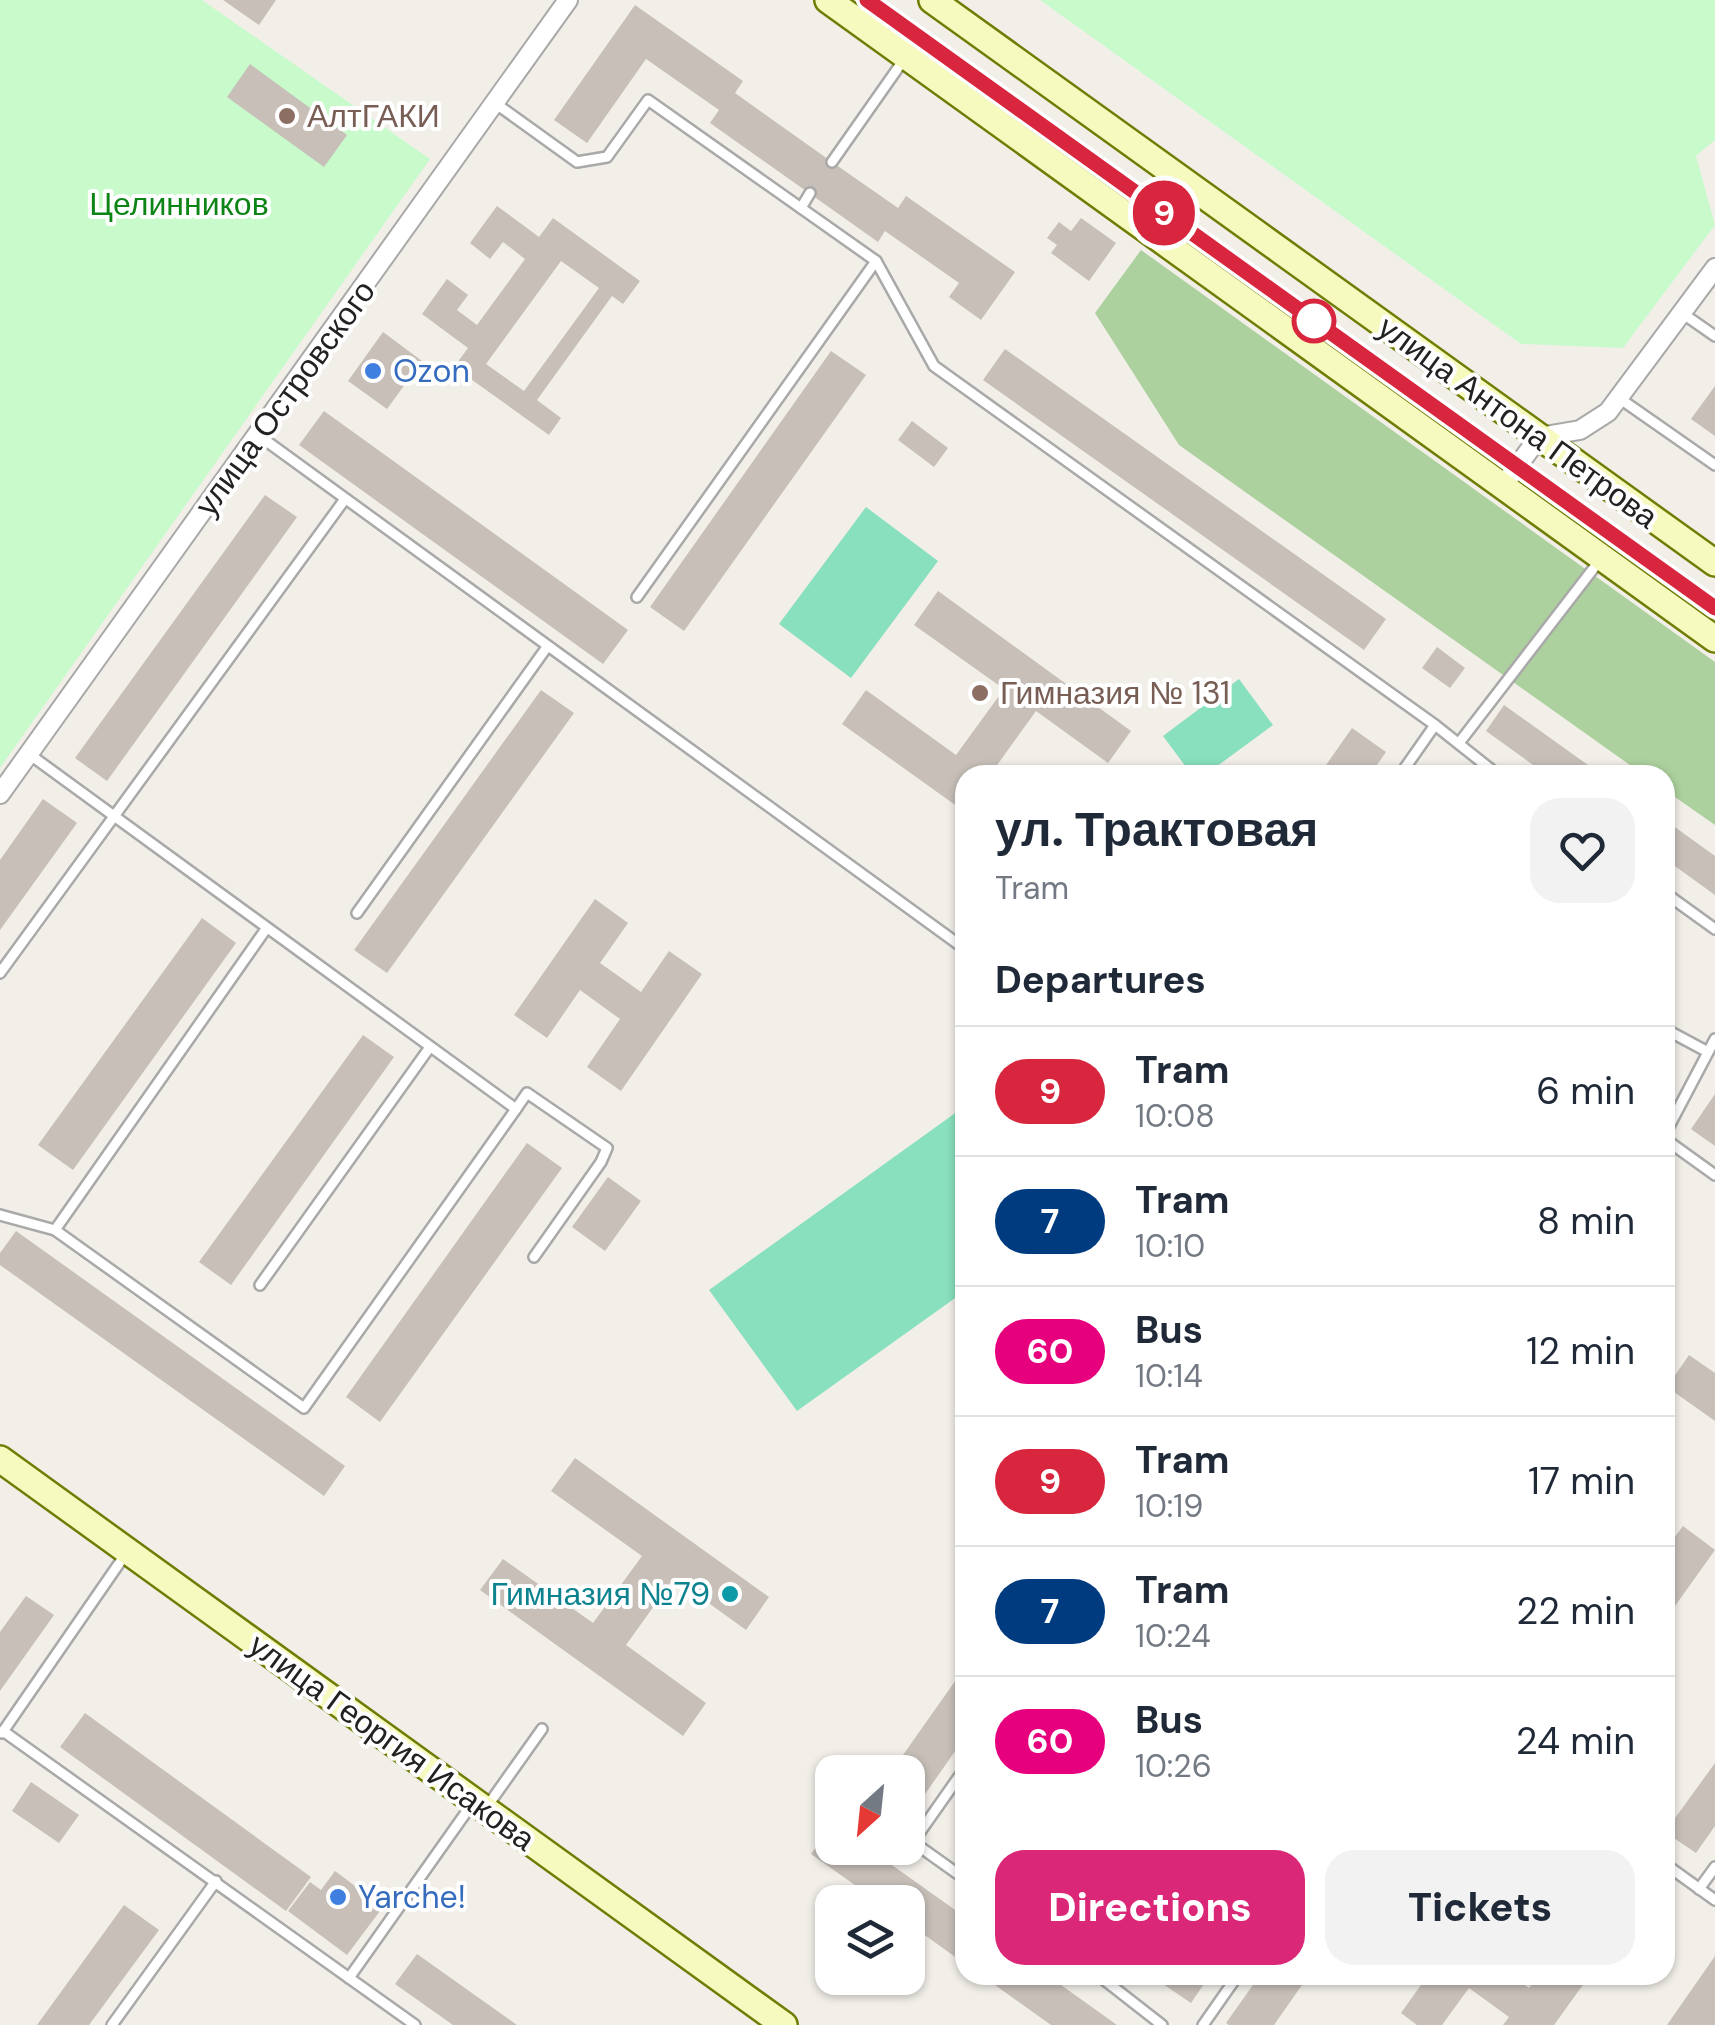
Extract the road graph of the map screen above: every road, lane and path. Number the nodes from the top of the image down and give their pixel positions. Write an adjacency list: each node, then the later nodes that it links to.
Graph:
1 (568, 0): 5 (street, улица Островского)
2 (828, 0): 4 (main road, улица Антона Петрова)
3 (932, 0): 15 (main road, улица Антона Петрова)
4 (907, 56): 6 (lane); 17 (main road, улица Антона Петрова)
5 (495, 103): 8 (lane); 14 (street, улица Островского)
6 (832, 162)
7 (810, 193): 8 (lane)
8 (801, 208): 9 (lane)
9 (876, 262): 21 (lane); 24 (lane)
10 (1715, 268): 11 (street)
11 (1682, 313): 12 (lane); 13 (street)
12 (1715, 336)
13 (1619, 398): 15 (street); 16 (lane)
14 (258, 435): 18 (lane); 26 (street, улица Островского)
15 (1539, 437): 17 (street); 20 (main road, улица Антона Петрова)
16 (1715, 465)
17 (1502, 488): 19 (main road, улица Антона Петрова)
18 (345, 499): 23 (lane); 30 (lane)
19 (1601, 558): 22 (main road, улица Антона Петрова); 25 (lane)
20 (1715, 563)
21 (637, 597)
22 (1715, 639)
23 (547, 647): 32 (lane); 34 (lane)
24 (1435, 725): 25 (lane); 27 (lane)
25 (1459, 742): 28 (lane)
26 (29, 754): 29 (street, улица Островского); 30 (lane)
27 (1407, 765)
28 (1478, 765)
29 (0, 794)
30 (114, 815): 35 (lane); 38 (lane)
31 (880, 872): 32 (lane)
32 (872, 885): 37 (lane)
33 (1675, 900): 36 (lane)
34 (357, 913)
35 (266, 928): 41 (lane); 48 (lane)
36 (1715, 929)
37 (955, 942)
38 (0, 973)
39 (1675, 1034): 42 (lane)
40 (1715, 1039): 42 (lane)
41 (430, 1046): 43 (lane); 50 (lane)
42 (1708, 1052): 44 (lane)
43 (516, 1109): 48 (lane); 49 (lane)
44 (1675, 1116)
45 (1675, 1144): 46 (lane)
46 (1715, 1175)
47 (0, 1215): 48 (lane)
48 (55, 1230)
49 (534, 1257)
50 (260, 1285)
51 (0, 1460): 52 (main road, улица Георгия Исакова)
52 (128, 1550): 54 (lane); 56 (main road, улица Георгия Исакова)
53 (542, 1729): 56 (lane)
54 (2, 1733): 60 (lane)
55 (955, 1782): 59 (lane)
56 (479, 1806): 63 (lane); 68 (main road, улица Георгия Исакова)
57 (1715, 1867): 61 (lane)
58 (1675, 1871): 61 (lane)
59 (955, 1872)
60 (216, 1882): 63 (lane); 66 (lane)
61 (1699, 1889): 62 (lane)
62 (1715, 1900)
63 (348, 1978): 67 (lane)
64 (1111, 1985): 69 (lane)
65 (1231, 1985): 70 (lane)
66 (112, 2025)
67 (415, 2025)
68 (784, 2025)
69 (1162, 2025)
70 (1203, 2025)

